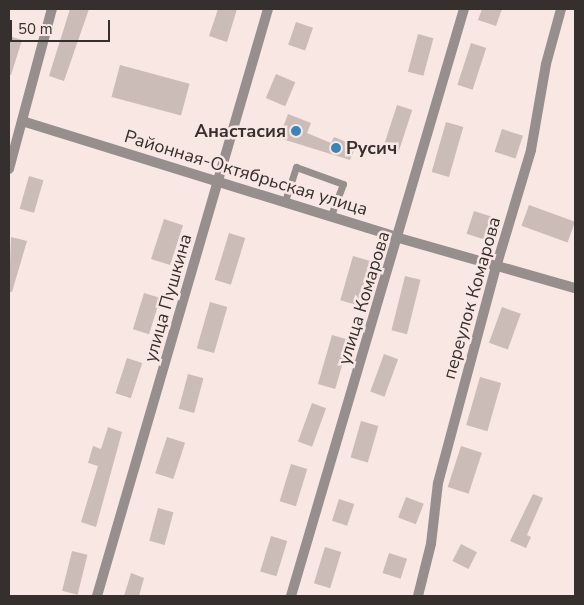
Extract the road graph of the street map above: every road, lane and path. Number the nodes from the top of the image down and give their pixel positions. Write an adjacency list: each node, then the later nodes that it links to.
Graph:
1 (52, 9): 5 (street)
2 (268, 9): 7 (street, улица Пушкина)
3 (464, 9): 10 (street, улица Комарова)
4 (560, 9): 11 (street, переулок Комарова)
5 (22, 121): 6 (street); 7 (street, Районная-Октябрьская улица)
6 (9, 169)
7 (219, 181): 8 (street, Районная-Октябрьская улица); 13 (street, улица Пушкина)
8 (284, 201): 9 (street, Районная-Октябрьская улица); 9 (lane)
9 (332, 216): 10 (street, Районная-Октябрьская улица)
10 (399, 238): 11 (street, Районная-Октябрьская улица); 14 (street, улица Комарова)
11 (496, 267): 12 (street, Районная-Октябрьская улица); 15 (street, переулок Комарова)
12 (575, 288)
13 (97, 596)
14 (291, 596)
15 (418, 596)

